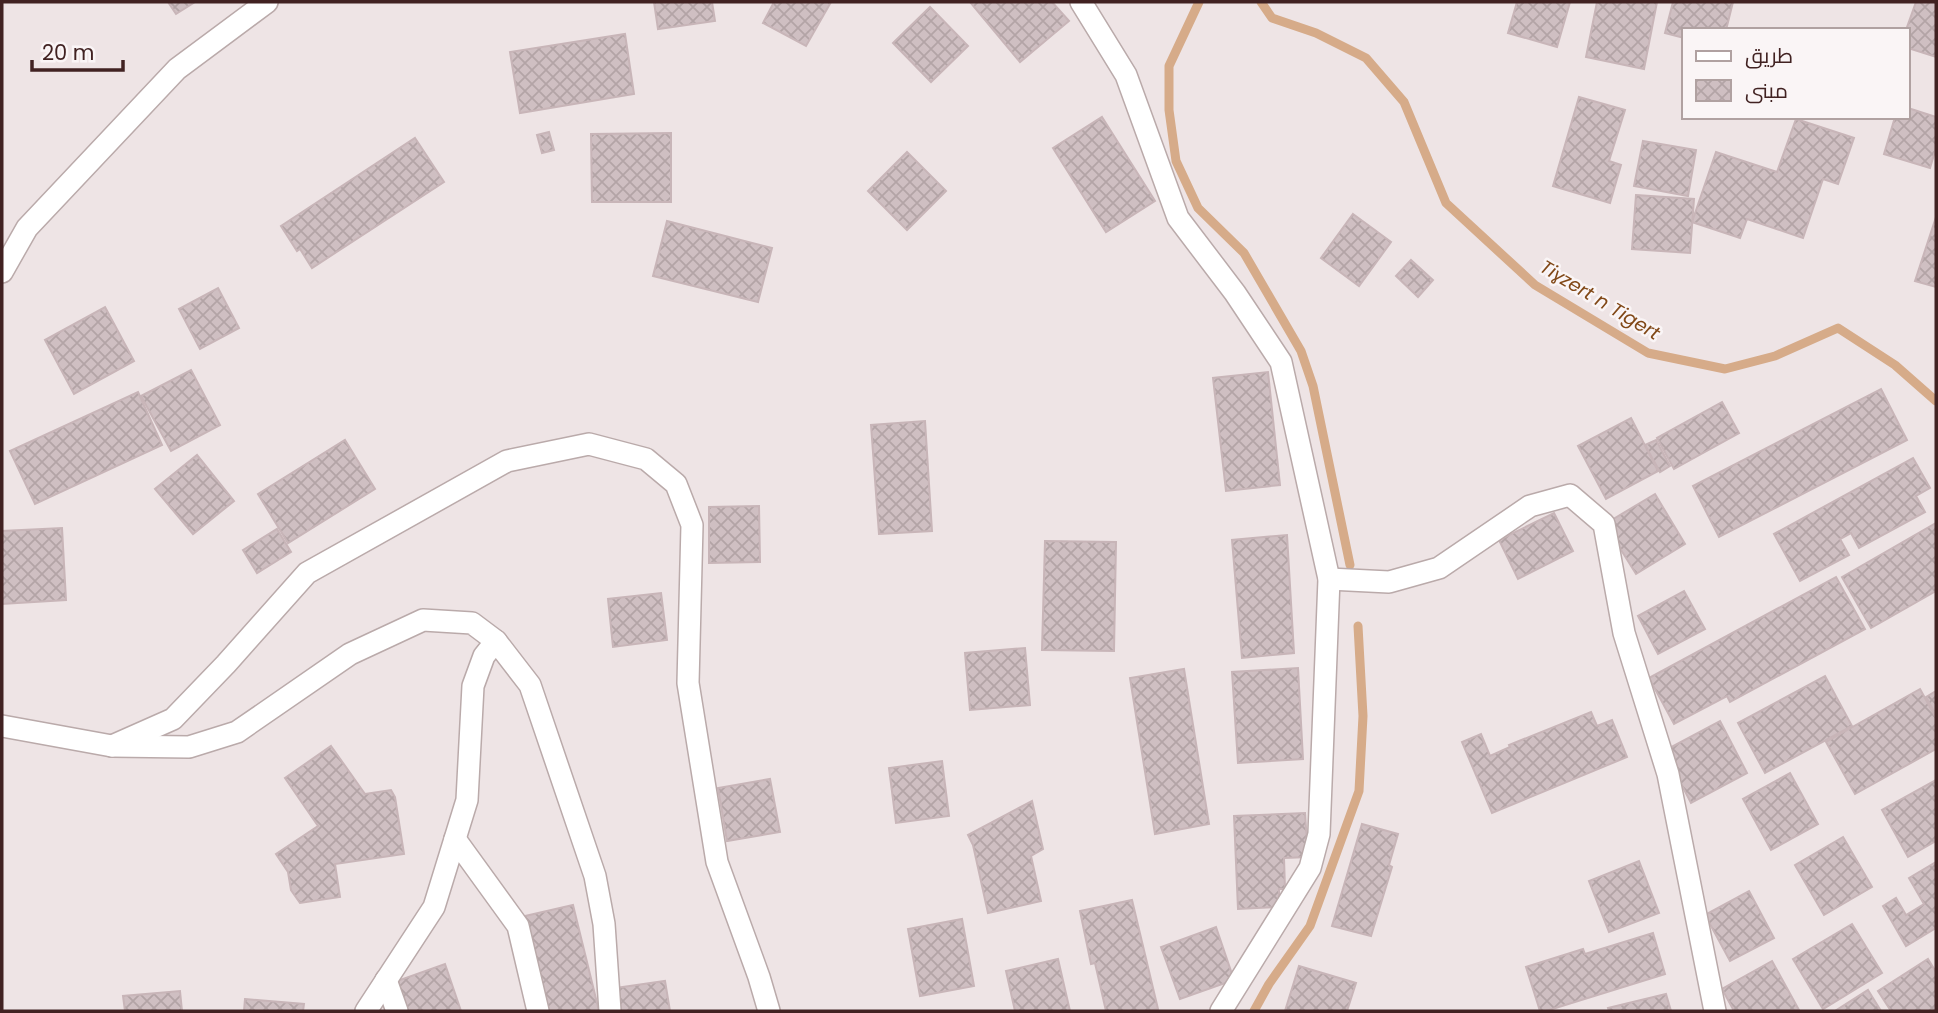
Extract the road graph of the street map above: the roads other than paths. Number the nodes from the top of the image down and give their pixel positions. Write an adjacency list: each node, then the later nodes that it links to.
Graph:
1 (267, 2): 3 (street)
2 (1081, 2): 4 (street)
3 (2, 272)
4 (1329, 579): 15 (street); 16 (street)
5 (496, 641): 7 (street); 8 (street); 13 (street)
6 (2, 726): 7 (street)
7 (112, 746): 14 (street)
8 (455, 839): 9 (street); 12 (street)
9 (386, 980): 10 (street); 11 (street)
10 (366, 1011)
11 (397, 1011)
12 (538, 1011)
13 (610, 1011)
14 (769, 1011)
15 (1221, 1011)
16 (1715, 1011)

